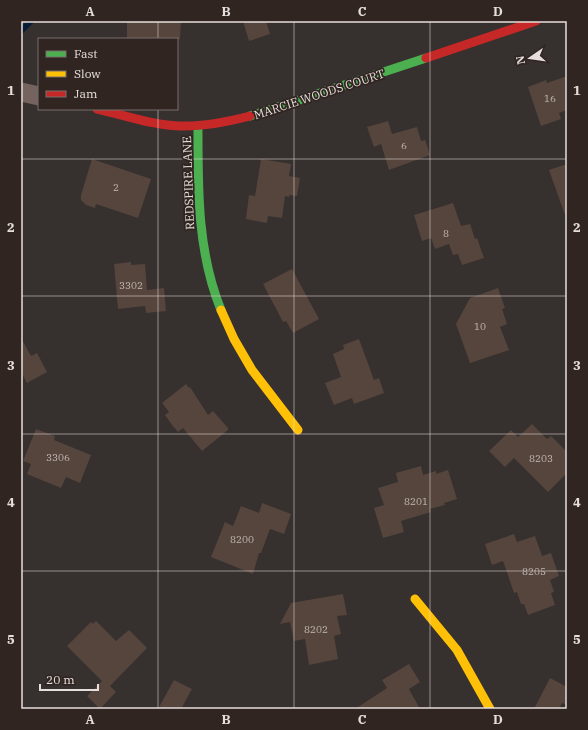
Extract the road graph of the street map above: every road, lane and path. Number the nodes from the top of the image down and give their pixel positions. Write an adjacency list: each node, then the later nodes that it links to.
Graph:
1 (536, 21): 5 (street, MARCIE WOODS COURT)
2 (21, 92): 3 (street)
3 (38, 96)
4 (102, 110): 5 (street, MARCIE WOODS COURT)
5 (198, 126): 6 (street, REDSPIRE LANE)
6 (298, 430)
7 (415, 599): 8 (street)
8 (490, 709)

